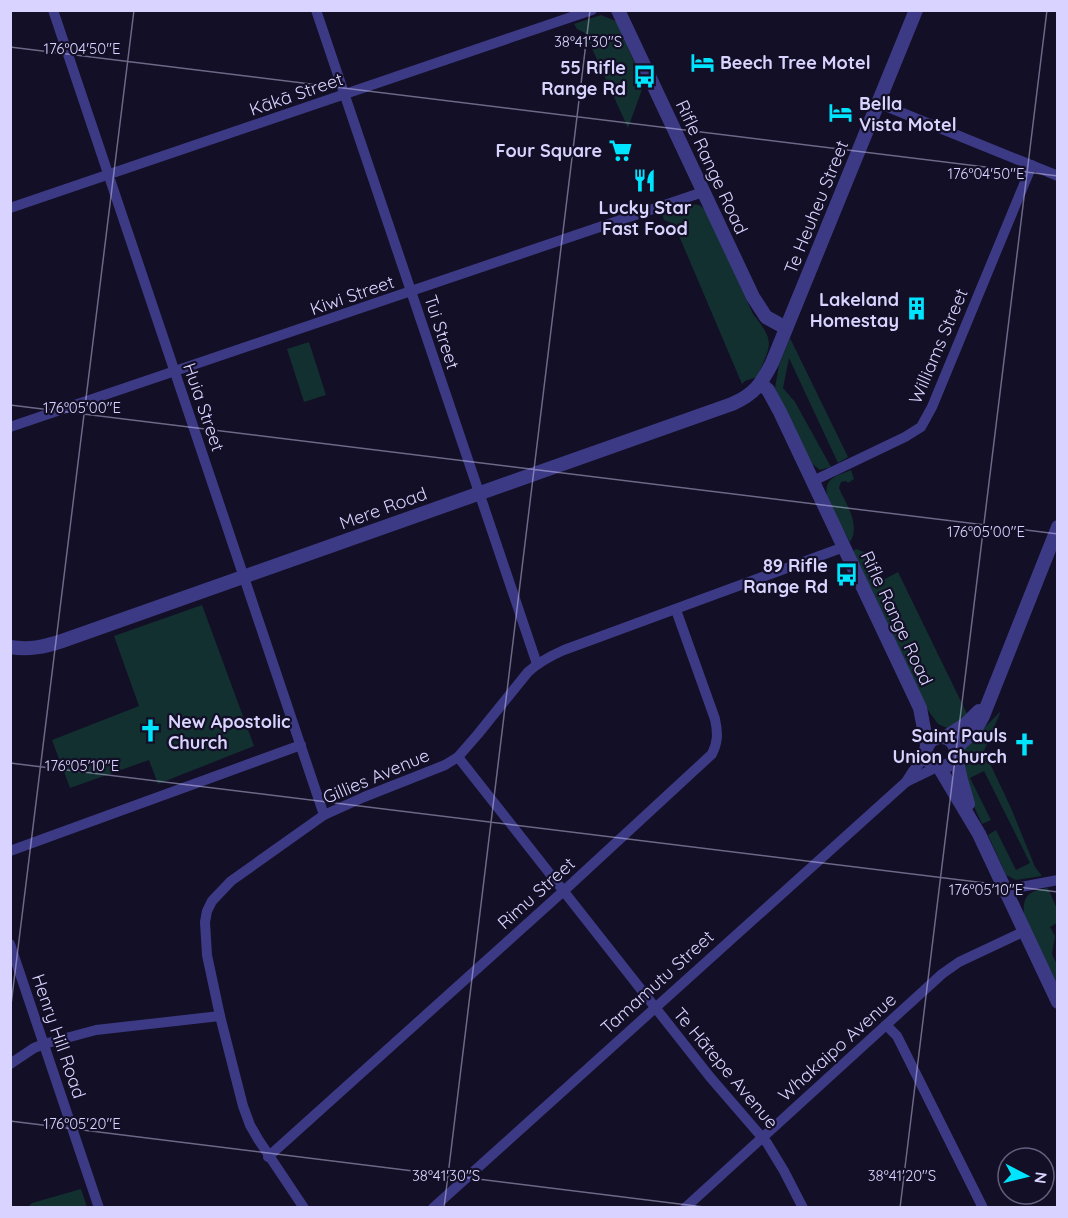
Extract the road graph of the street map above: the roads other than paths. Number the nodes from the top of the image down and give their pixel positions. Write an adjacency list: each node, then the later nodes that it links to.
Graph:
1 (53, 10): 9 (street, Huia Street)
2 (316, 10): 6 (street, Tui Street)
3 (592, 10): 6 (street, Kākā Street)
4 (618, 10): 11 (street, Rifle Range Road)
5 (916, 10): 7 (street, Te Heuheu Street)
6 (345, 95): 9 (street, Kākā Street); 13 (street, Tui Street)
7 (878, 103): 8 (street); 14 (street, Te Heuheu Street)
8 (1032, 165): 10 (street); 18 (street, Williams Street)
9 (108, 175): 12 (street, Kākā Street); 15 (street, Huia Street)
10 (1058, 176)
11 (704, 192): 13 (street, Kiwi Street); 14 (street, Rifle Range Road)
12 (10, 208)
13 (411, 292): 15 (street, Kiwi Street); 19 (street, Tui Street)
14 (786, 328): 16 (street, Te Heuheu Street)
15 (175, 372): 17 (street, Kiwi Street); 22 (street, Huia Street)
16 (761, 384): 18 (street, Rifle Range Road); 19 (street, Mere Road)
17 (10, 427)
18 (813, 481): 21 (street, Rifle Range Road)
19 (478, 493): 22 (street, Mere Road); 25 (street, Tui Street)
20 (1058, 527): 26 (street)
21 (844, 548): 23 (street, Gillies Avenue); 27 (street, Rifle Range Road)
22 (244, 576): 24 (street, Mere Road); 29 (street, Huia Street)
23 (676, 610): 25 (street, Gillies Avenue); 40 (street, Rimu Street)
24 (10, 646)
25 (537, 664): 32 (street, Gillies Avenue)
26 (987, 703): 28 (street); 31 (street)
27 (920, 708): 28 (street, Rifle Range Road); 30 (street, Rifle Range Road)
28 (944, 737): 30 (street); 31 (street, Rifle Range Road)
29 (301, 745): 35 (street, Huia Street); 37 (street)
30 (927, 751): 33 (street, Rifle Range Road); 34 (street, Tamamutu Street)
31 (956, 752): 33 (street); 36 (street, Rifle Range Road)
32 (458, 757): 35 (street, Gillies Avenue); 40 (street, Te Hātepe Avenue)
33 (938, 767): 34 (street, Tamamutu Street); 36 (street, Rifle Range Road)
34 (906, 782): 44 (street, Tamamutu Street)
35 (324, 815): 45 (street, Gillies Avenue)
36 (972, 821): 39 (street, Rifle Range Road)
37 (10, 851)
38 (1058, 880): 39 (street)
39 (1005, 890): 41 (street, Rifle Range Road)
40 (563, 891): 44 (street, Te Hātepe Avenue); 50 (street, Rimu Street)
41 (1025, 931): 43 (street, Rifle Range Road); 46 (street, Whakaipo Avenue)
42 (10, 944): 47 (street, Henry Hill Road)
43 (1058, 1002)
44 (655, 1008): 49 (street, Te Hātepe Avenue); 53 (street, Tamamutu Street)
45 (220, 1016): 47 (street); 50 (street, Gillies Avenue)
46 (886, 1025): 49 (street, Whakaipo Avenue); 56 (street)
47 (44, 1044): 48 (street); 51 (street, Henry Hill Road)
48 (10, 1064)
49 (763, 1138): 54 (street, Whakaipo Avenue); 55 (street, Te Hātepe Avenue)
50 (268, 1157): 52 (street, Gillies Avenue)
51 (99, 1208)
52 (304, 1208)
53 (433, 1208)
54 (685, 1208)
55 (803, 1208)
56 (983, 1208)

